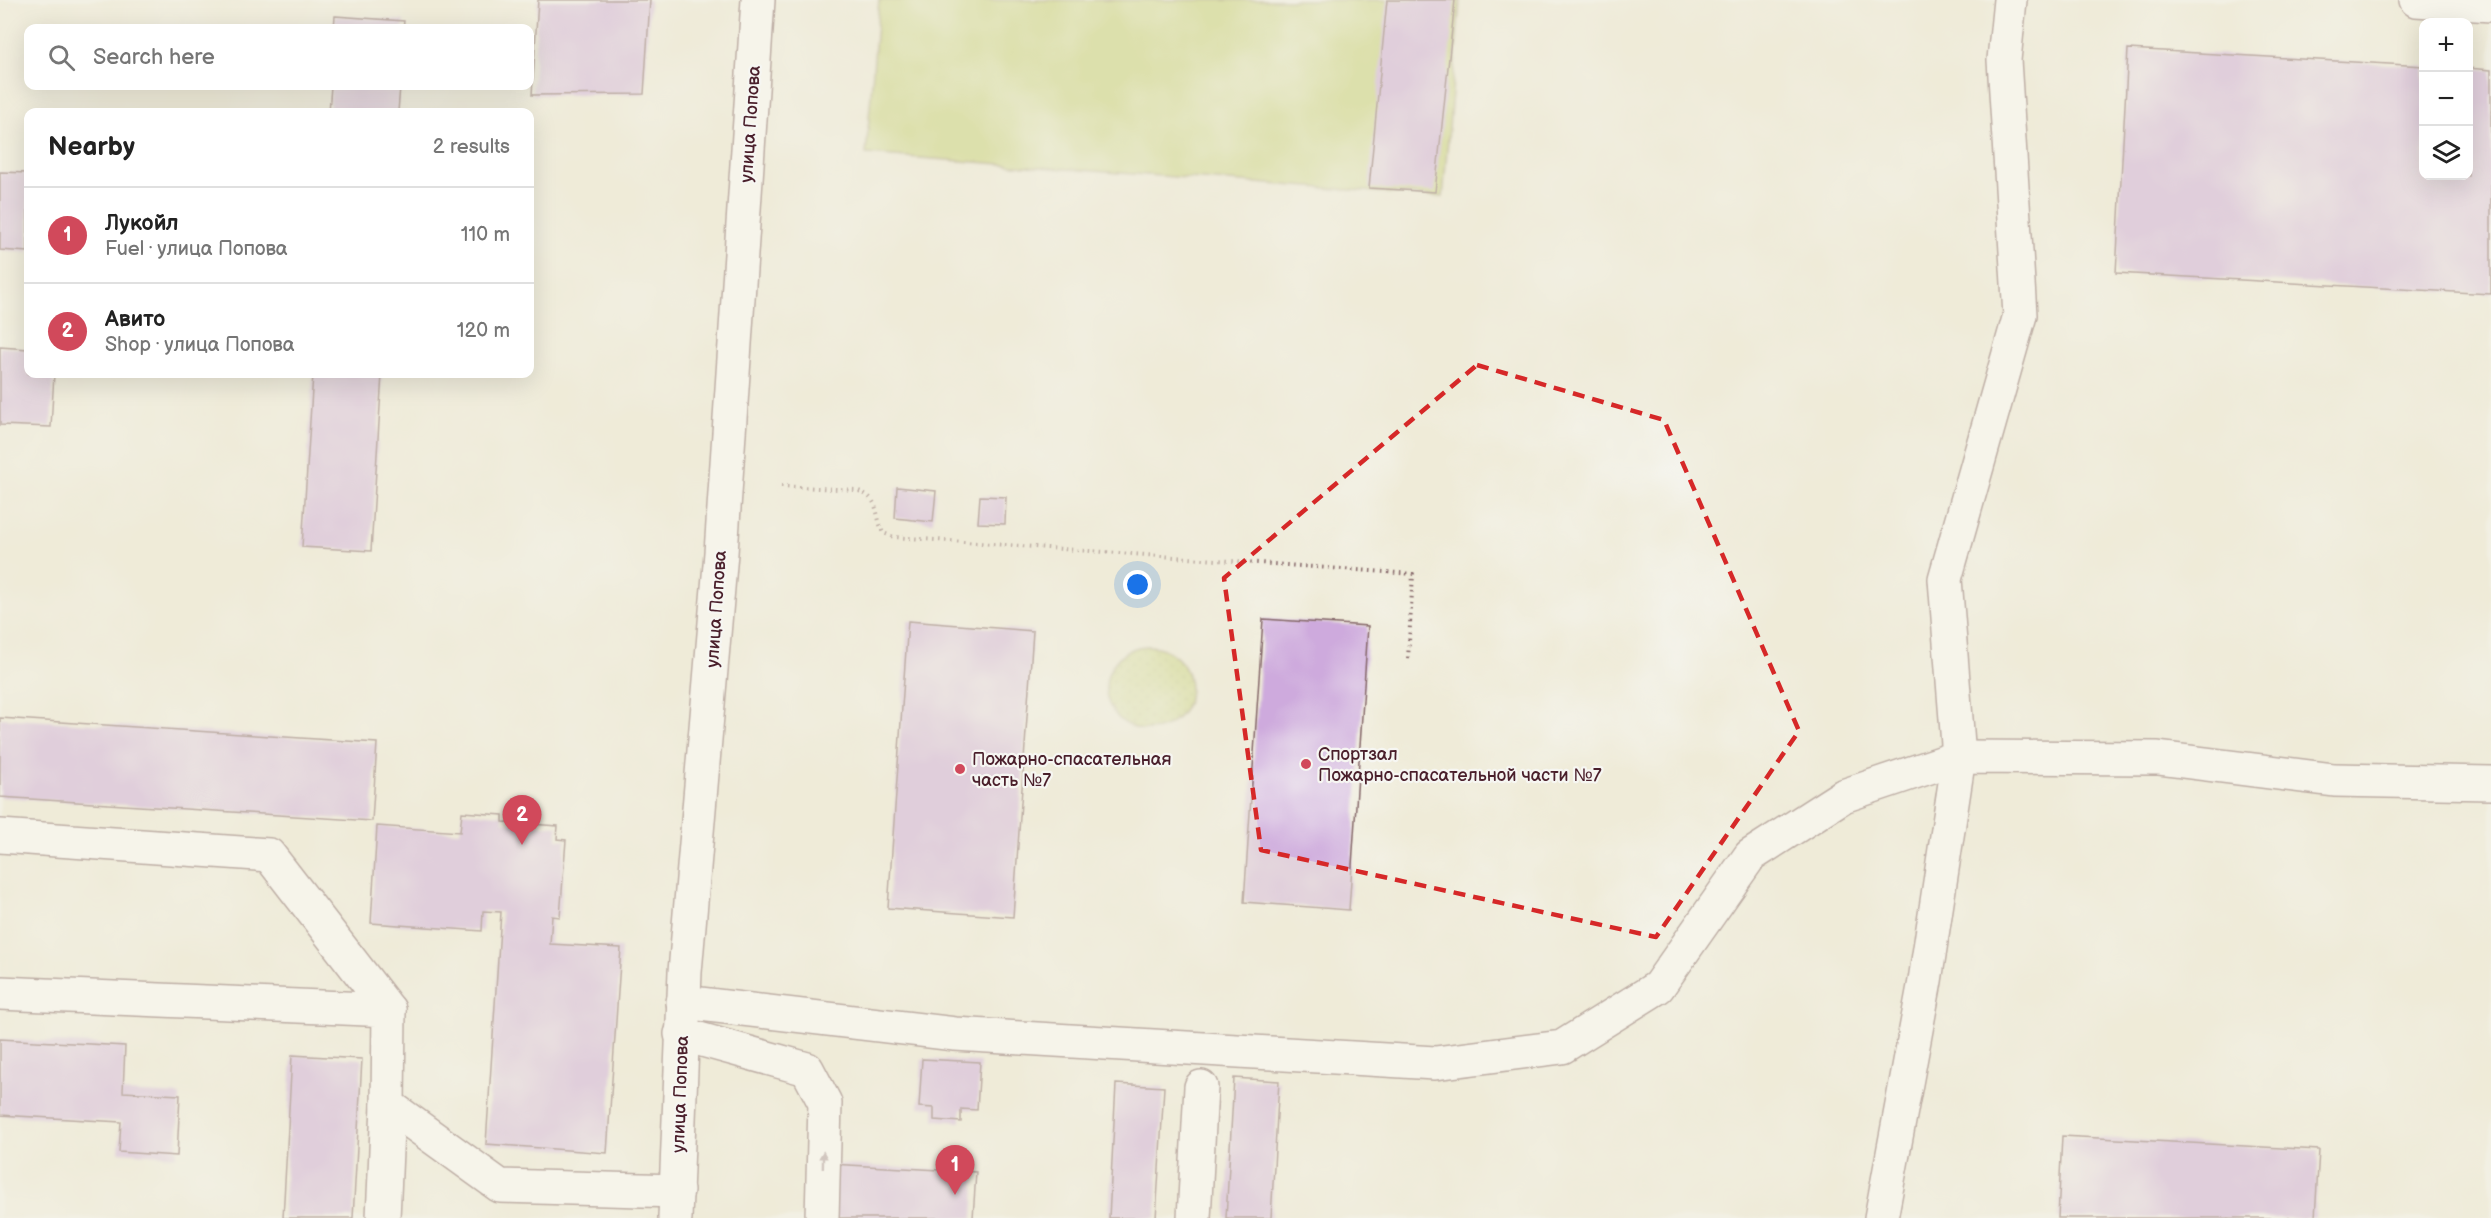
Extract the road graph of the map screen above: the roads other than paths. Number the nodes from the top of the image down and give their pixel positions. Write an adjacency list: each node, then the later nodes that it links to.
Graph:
1 (758, 0): 9 (street, улица Попова)
2 (2010, 0): 5 (street)
3 (2416, 0): 4 (street)
4 (2491, 5)
5 (1959, 757): 6 (street); 9 (street); 18 (street)
6 (2491, 783)
7 (0, 836): 10 (street)
8 (0, 993): 10 (street)
9 (683, 1002): 11 (street, улица Попова)
10 (389, 1010): 13 (street)
11 (681, 1034): 14 (street, улица Попова); 16 (street, one-way to 11)
12 (1201, 1087): 17 (street)
13 (388, 1105): 14 (street); 15 (street)
14 (676, 1204)
15 (383, 1218)
16 (822, 1218)
17 (1194, 1218)
18 (1881, 1218)

